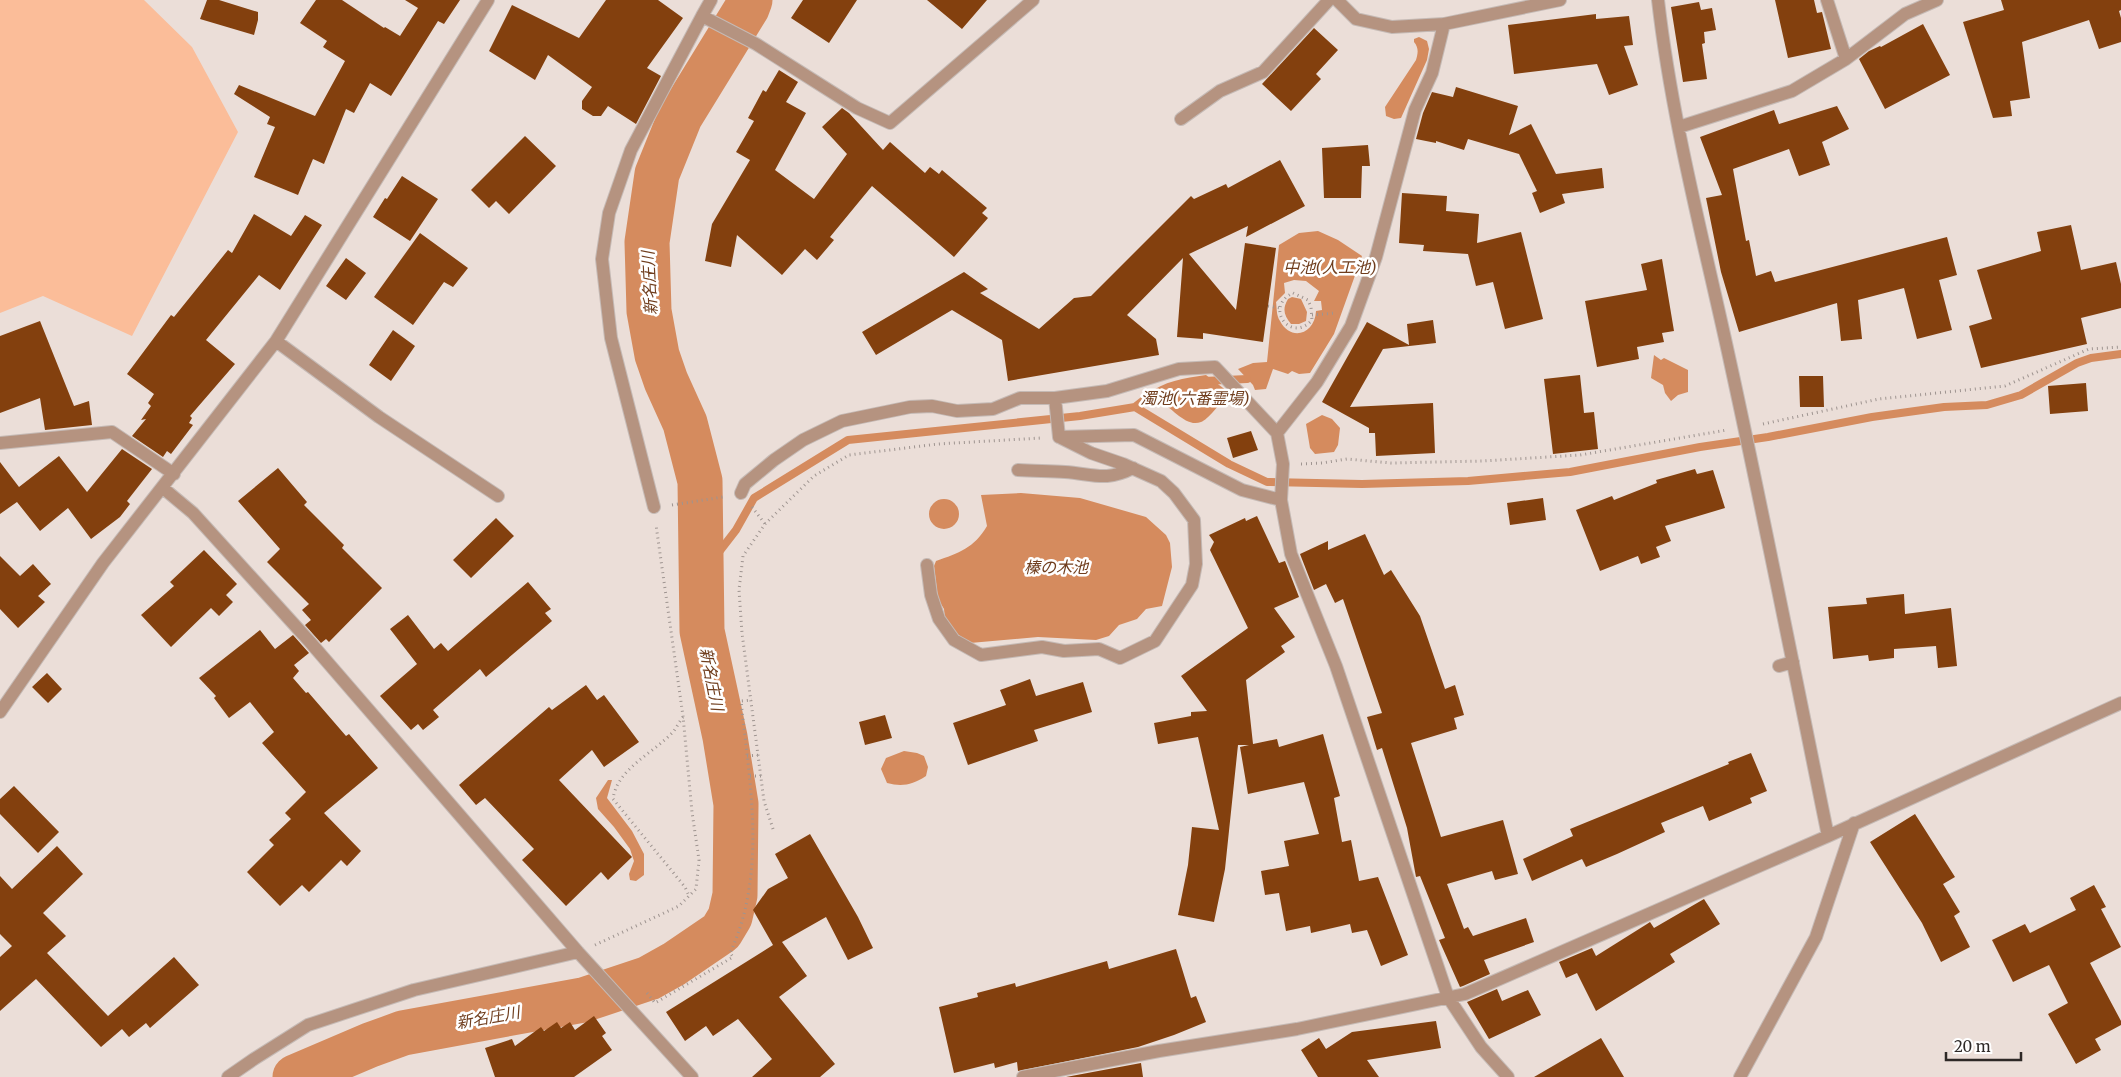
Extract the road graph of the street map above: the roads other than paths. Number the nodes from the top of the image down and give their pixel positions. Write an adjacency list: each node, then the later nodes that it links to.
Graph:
1 (488, 0): 15 (street)
2 (711, 0): 10 (street)
3 (1033, 0): 10 (street)
4 (1329, 0): 13 (street)
5 (1337, 0): 11 (street)
6 (1560, 0): 11 (street)
7 (1658, 0): 14 (street)
8 (1827, 0): 12 (street)
9 (1937, 0): 12 (street)
10 (702, 16): 27 (street)
11 (1444, 24): 17 (street)
12 (1846, 58): 14 (street)
13 (1181, 119)
14 (1679, 127): 29 (street)
15 (276, 341): 22 (street); 25 (street)
16 (1055, 399): 17 (street); 18 (street); 24 (street)
17 (1277, 433): 26 (street)
18 (1059, 437): 20 (street); 26 (street)
19 (0, 443): 22 (street)
20 (1133, 468): 21 (street); 28 (street)
21 (1018, 470)
22 (174, 474): 23 (street)
23 (163, 488): 32 (street); 35 (street)
24 (741, 493)
25 (498, 496)
26 (1281, 499): 36 (street)
27 (660, 506)
28 (927, 565)
29 (1792, 662): 30 (street); 34 (street)
30 (1779, 666)
31 (2121, 703): 33 (street)
32 (0, 712)
33 (1854, 823): 34 (street); 41 (street)
34 (1828, 836): 36 (street)
35 (581, 955): 37 (street); 38 (street)
36 (1448, 998): 39 (street); 40 (street)
37 (228, 1077)
38 (692, 1077)
39 (1024, 1077)
40 (1508, 1077)
41 (1740, 1077)

